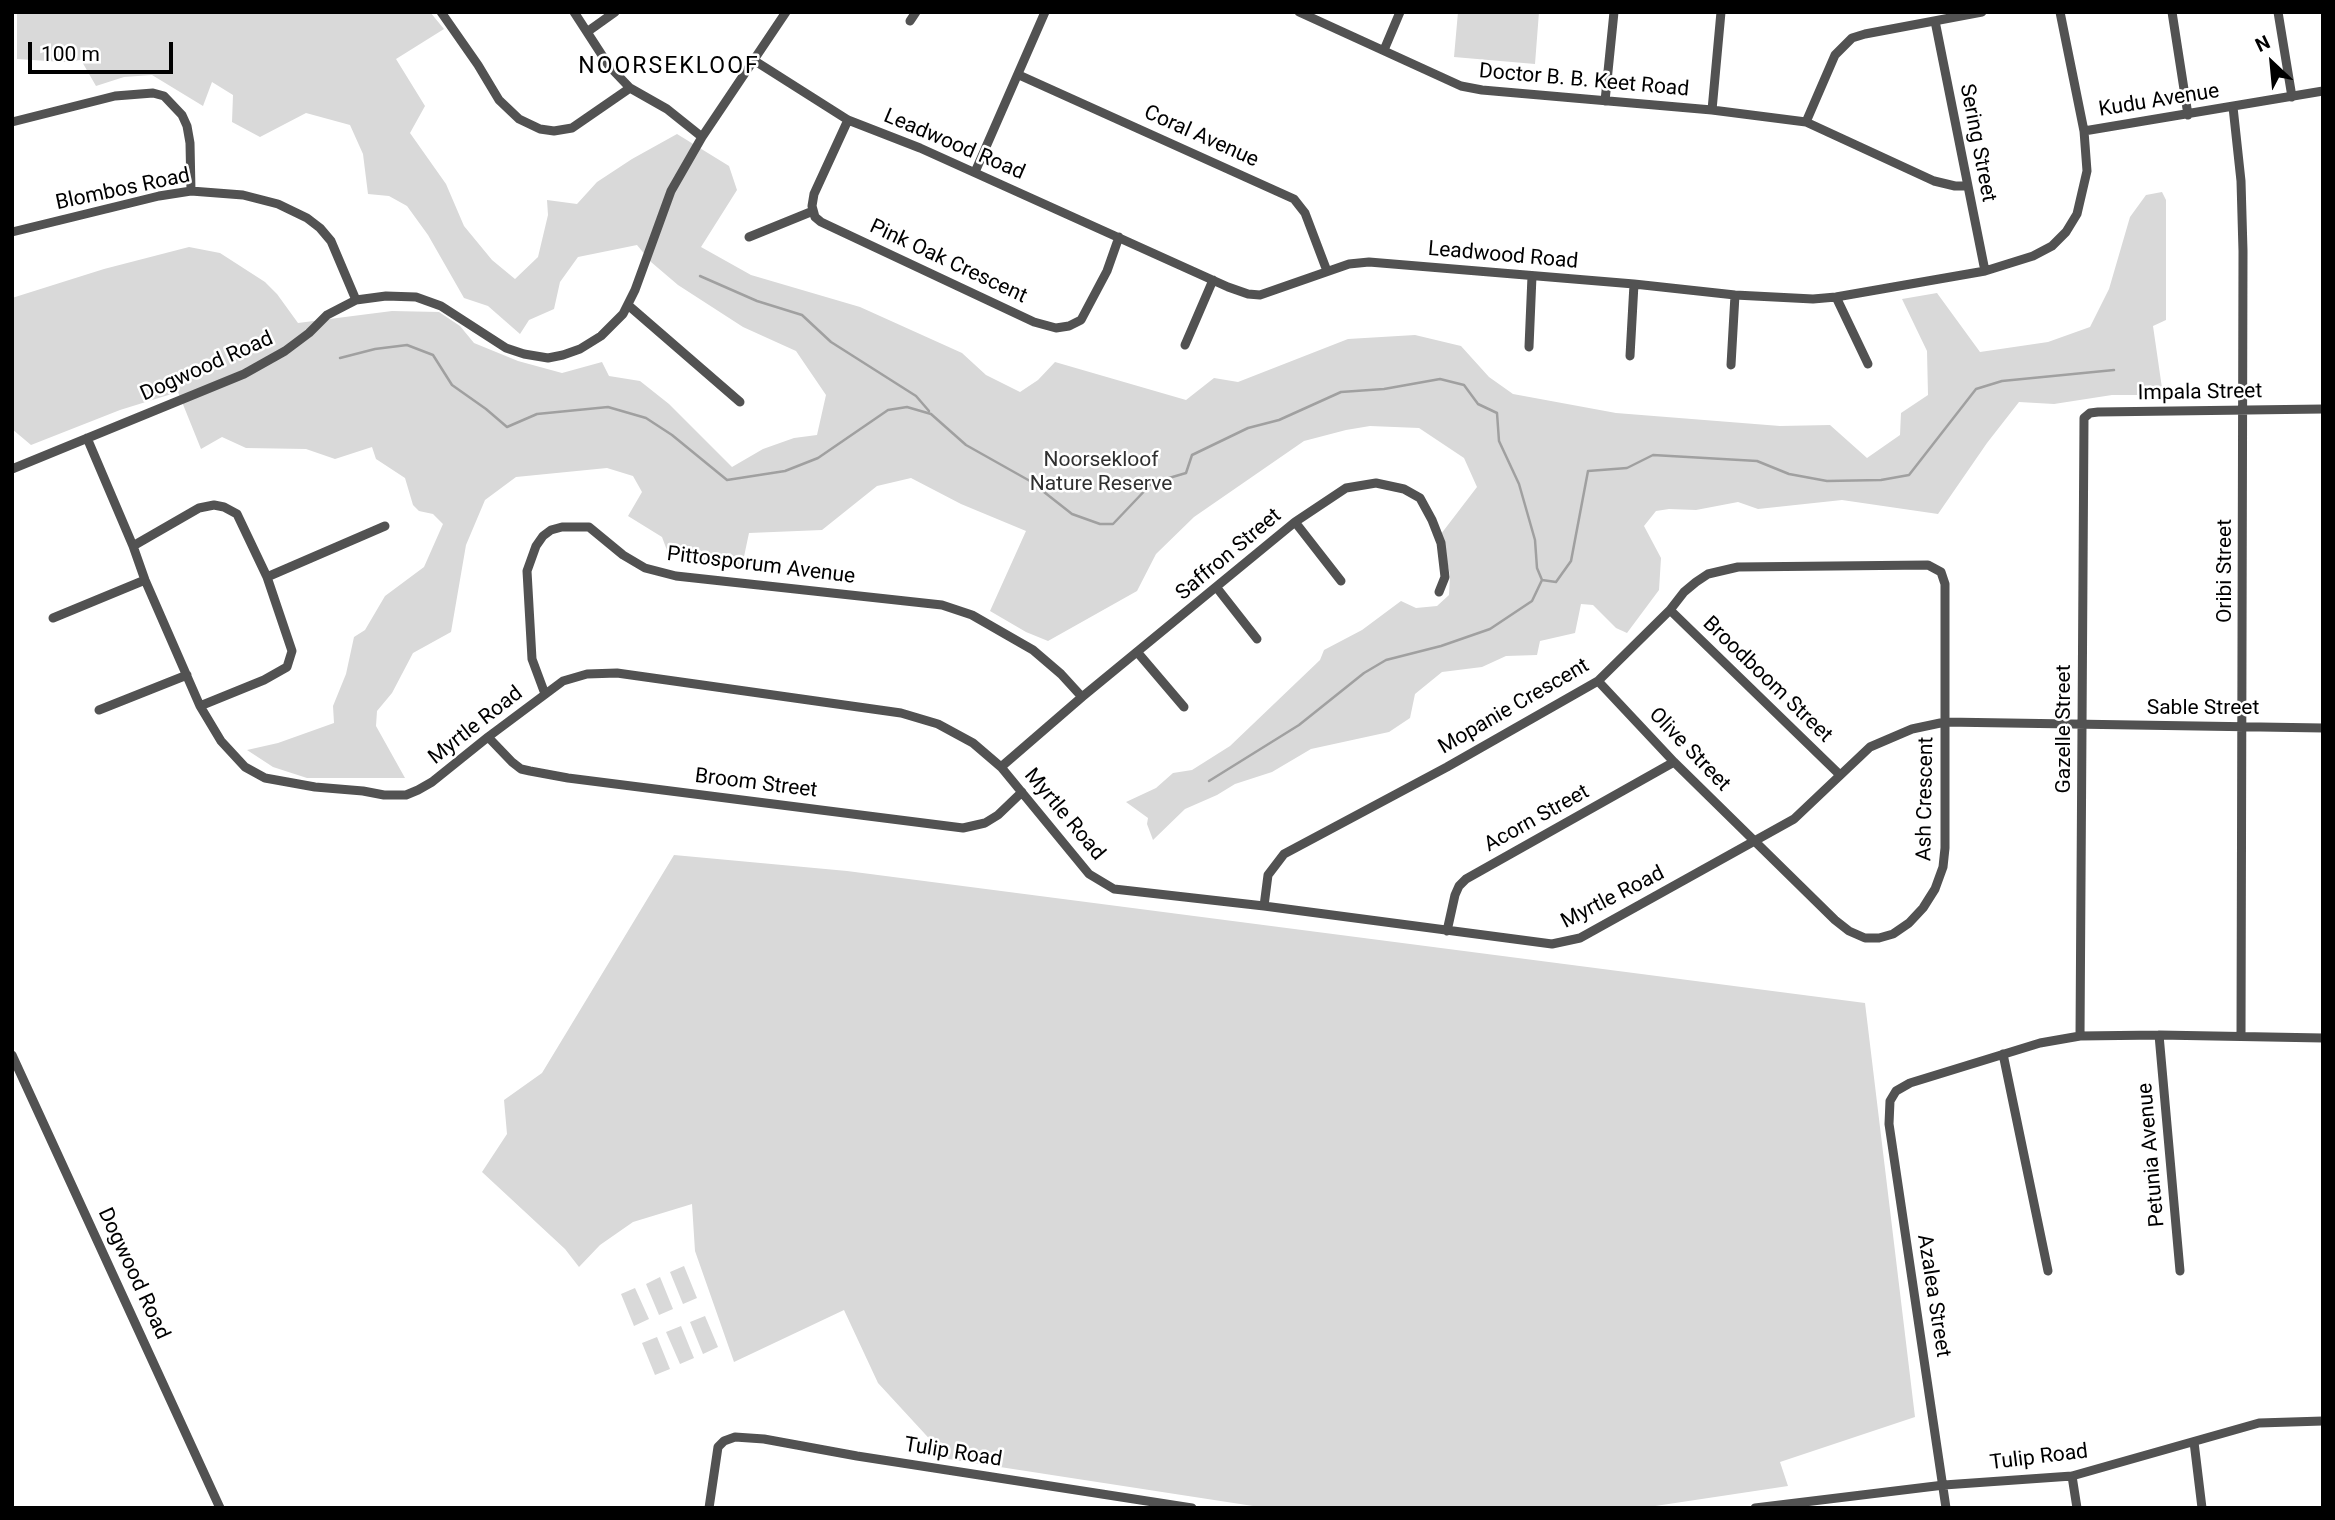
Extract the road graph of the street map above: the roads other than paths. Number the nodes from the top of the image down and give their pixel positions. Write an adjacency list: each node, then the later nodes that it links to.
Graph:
1 (441, 12): 21 (street)
2 (574, 12): 17 (street)
3 (615, 12): 17 (street)
4 (786, 12): 19 (street, Dogwood Road)
5 (916, 12): 16 (street)
6 (1045, 12): 20 (street)
7 (1300, 12): 18 (street, Doctor B. B. Keet Road)
8 (1400, 12): 18 (street)
9 (1614, 12): 24 (street)
10 (1721, 12): 26 (street, Doctor B. B. Keet Road)
11 (1982, 12): 15 (street)
12 (2060, 12): 31 (street, Leadwood Road)
13 (2172, 12): 27 (street)
14 (2278, 12): 23 (street)
15 (1936, 21): 30 (street); 34 (street, Sering Street)
16 (910, 22)
17 (587, 32): 21 (street)
18 (1384, 50): 24 (street, Doctor B. B. Keet Road)
19 (755, 61): 28 (street, Leadwood Road); 32 (street, Dogwood Road)
20 (1019, 75): 33 (street); 40 (street, Coral Avenue)
21 (630, 88): 32 (street)
22 (2323, 92): 23 (street, Kudu Avenue)
23 (2292, 97): 25 (street, Kudu Avenue)
24 (1605, 101): 26 (street, Doctor B. B. Keet Road)
25 (2233, 107): 27 (street, Kudu Avenue); 55 (street, Oribi Street)
26 (1712, 110): 30 (street, Doctor B. B. Keet Road)
27 (2188, 114): 31 (street, Kudu Avenue)
28 (848, 120): 33 (street, Leadwood Road); 36 (street)
29 (12, 122): 35 (street)
30 (1806, 122): 34 (street, Doctor B. B. Keet Road)
31 (2084, 131): 41 (street, Leadwood Road)
32 (702, 137): 48 (street, Dogwood Road)
33 (975, 172): 39 (street, Leadwood Road)
34 (1968, 186): 41 (street, Sering Street)
35 (191, 191): 37 (street, Blombos Road); 47 (street, Blombos Road)
36 (813, 211): 38 (street); 39 (street, Pink Oak Crescent)
37 (12, 232)
38 (749, 237)
39 (1119, 237): 43 (street, Leadwood Road)
40 (1327, 271): 42 (street, Leadwood Road); 43 (street, Leadwood Road)
41 (1985, 271): 46 (street, Leadwood Road)
42 (1532, 276): 44 (street, Leadwood Road); 50 (street)
43 (1213, 280): 49 (street)
44 (1634, 284): 45 (street, Leadwood Road); 51 (street)
45 (1735, 295): 46 (street, Leadwood Road); 53 (street)
46 (1836, 297): 52 (street)
47 (356, 300): 48 (street, Dogwood Road); 58 (street, Dogwood Road)
48 (628, 305): 54 (street)
49 (1185, 345)
50 (1529, 347)
51 (1630, 356)
52 (1868, 365)
53 (1731, 366)
54 (740, 402)
55 (2243, 409): 56 (street, Impala Street); 57 (street, Impala Street); 81 (street, Oribi Street)
56 (2323, 409)
57 (2082, 421): 80 (street, Gazelle Street)
58 (87, 438): 59 (street, Dogwood Road); 62 (street, Myrtle Road)
59 (12, 469)
60 (1295, 522): 65 (street); 66 (street, Saffron Street); 67 (street, Saffron Street)
61 (385, 526): 63 (street)
62 (133, 546): 63 (street); 64 (street, Myrtle Road)
63 (267, 577): 76 (street)
64 (145, 580): 69 (street); 72 (street, Myrtle Road)
65 (1341, 581)
66 (1217, 588): 70 (street); 71 (street, Saffron Street)
67 (1439, 592)
68 (1670, 610): 73 (street, Mopanie Crescent); 79 (street, Mopanie Crescent); 86 (street, Broodboom Street)
69 (53, 618)
70 (1257, 639)
71 (1138, 653): 75 (street, Saffron Street); 77 (street)
72 (187, 675): 76 (street, Myrtle Road); 78 (street)
73 (1598, 681): 84 (street, Olive Street); 89 (street, Mopanie Crescent)
74 (545, 694): 75 (street, Pittosporum Avenue); 83 (street, Myrtle Road); 85 (street, Myrtle Road)
75 (1082, 697): 85 (street, Saffron Street)
76 (200, 706): 83 (street, Myrtle Road)
77 (1184, 707)
78 (99, 710)
79 (1945, 722): 80 (street, Myrtle Road); 86 (street, Myrtle Road); 88 (street, Ash Crescent)
80 (2083, 726): 81 (street, Sable Street); 92 (street, Gazelle Street)
81 (2242, 726): 82 (street, Sable Street); 93 (street, Oribi Street)
82 (2323, 728)
83 (488, 737): 87 (street, Broom Street)
84 (1675, 762): 88 (street, Olive Street); 90 (street, Acorn Street)
85 (1001, 767): 87 (street, Myrtle Road)
86 (1840, 775): 88 (street, Myrtle Road)
87 (1022, 792): 89 (street, Myrtle Road)
88 (1755, 842): 90 (street, Myrtle Road)
89 (1264, 906): 90 (street, Myrtle Road)
90 (1447, 931)
91 (2159, 1035): 92 (street); 93 (street); 98 (street, Petunia Avenue)
92 (2080, 1036): 95 (street)
93 (2241, 1036): 94 (street)
94 (2323, 1038)
95 (2003, 1054): 97 (street); 102 (street, Azalea Street)
96 (12, 1055): 104 (street, Dogwood Road)
97 (2048, 1271)
98 (2179, 1272)
99 (2323, 1421): 100 (street, Tulip Road)
100 (2194, 1441): 101 (street, Tulip Road); 110 (street)
101 (2072, 1476): 102 (street, Tulip Road); 109 (street)
102 (1944, 1485): 103 (street, Tulip Road); 108 (street, Azalea Street)
103 (1800, 1505): 107 (street, Tulip Road)
104 (220, 1508)
105 (709, 1508): 106 (street, Tulip Road)
106 (1192, 1508)
107 (1755, 1508)
108 (1946, 1508)
109 (2077, 1508)
110 (2202, 1508)

